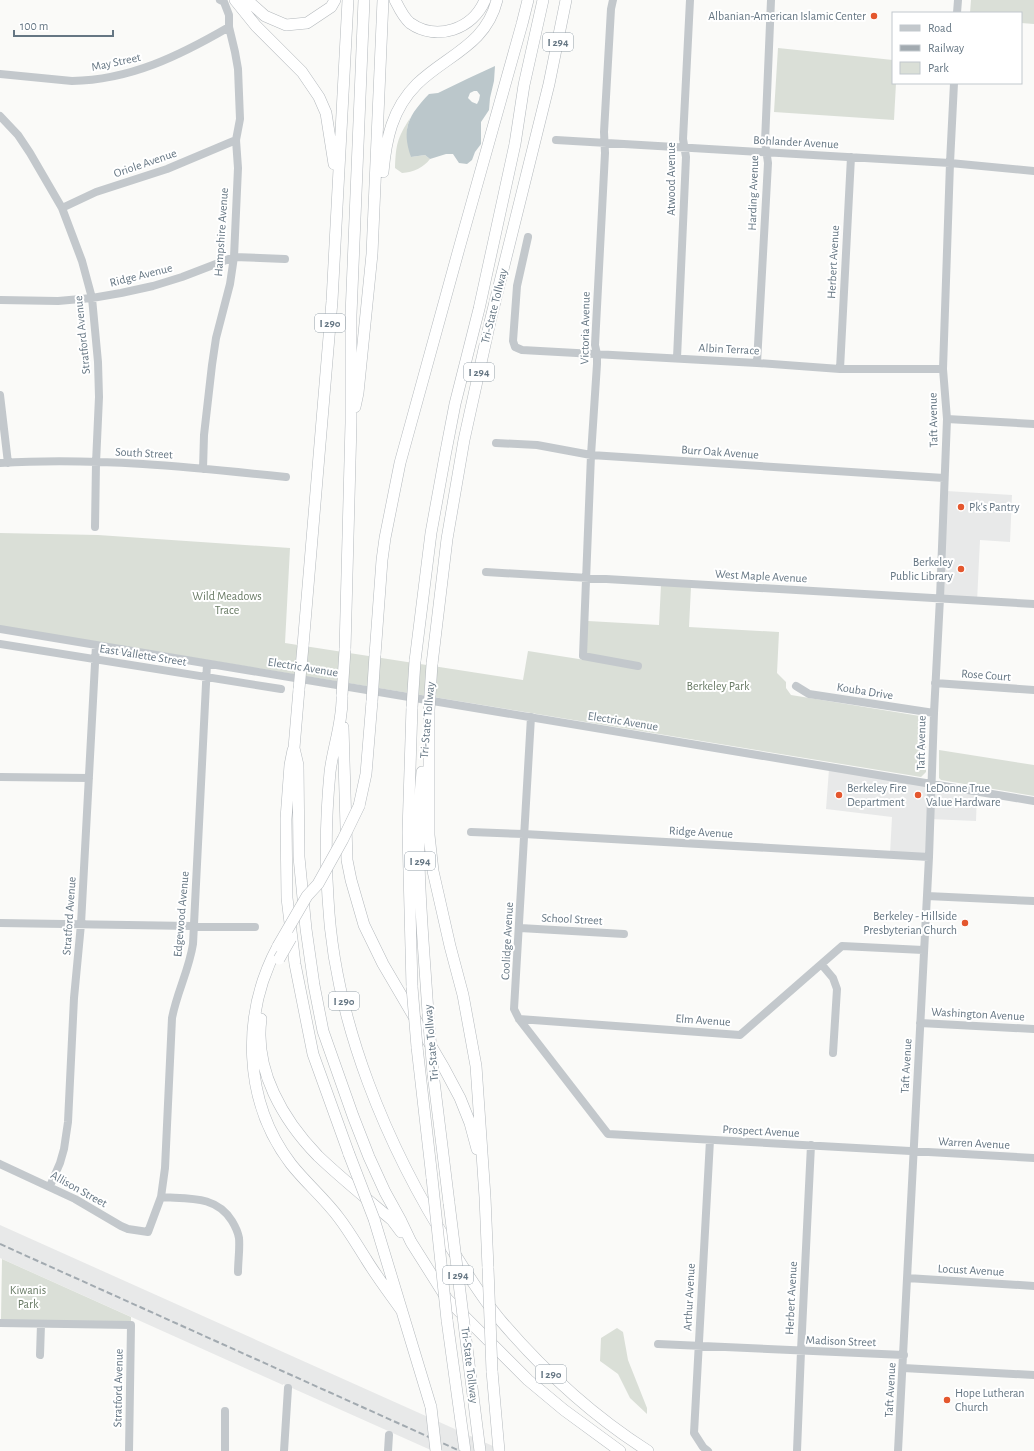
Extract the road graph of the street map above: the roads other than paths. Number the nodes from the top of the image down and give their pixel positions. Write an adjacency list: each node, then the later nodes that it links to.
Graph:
1 (220, 0): 19 (street, Hampshire Avenue)
2 (235, 0): 32 (highway)
3 (247, 0): 4 (highway)
4 (335, 0)
5 (348, 0): 32 (highway, I 290)
6 (364, 0): 46 (highway, I 290)
7 (384, 0): 34 (highway)
8 (395, 0): 9 (highway)
9 (485, 0)
10 (497, 0): 34 (highway)
11 (528, 0): 83 (highway, bridge)
12 (543, 0): 130 (highway, Tri-State Tollway / I 294, bridge)
13 (566, 0): 72 (highway, Tri-State Tollway / I 294, bridge)
14 (614, 0): 25 (street, Victoria Avenue)
15 (690, 0): 26 (street, Atwood Avenue)
16 (771, 0): 27 (street, Harding Avenue)
17 (958, 0): 18 (street)
18 (957, 12)
19 (229, 28): 20 (street, May Street); 23 (street, Hampshire Avenue)
20 (0, 74)
21 (954, 84): 29 (street, Taft Avenue)
22 (0, 116): 31 (street, Stratford Avenue)
23 (236, 140): 31 (street, Oriole Avenue); 35 (street, Hampshire Avenue)
24 (556, 140): 25 (street, Bohlander Avenue)
25 (604, 143): 26 (street, Bohlander Avenue); 39 (street, Victoria Avenue)
26 (685, 148): 27 (street, Bohlander Avenue); 40 (street, Atwood Avenue)
27 (767, 153): 28 (street, Bohlander Avenue); 41 (street, Harding Avenue)
28 (851, 157): 29 (street, Bohlander Avenue); 42 (street, Herbert Avenue)
29 (950, 163): 30 (street, Bohlander Avenue); 43 (street, Taft Avenue)
30 (1034, 171)
31 (62, 208): 37 (street, Stratford Avenue)
32 (336, 221): 75 (highway, I 290, bridge)
33 (528, 237): 39 (street, Albin Terrace)
34 (372, 254): 46 (highway)
35 (234, 256): 36 (street, Ridge Avenue); 37 (street, Ridge Avenue); 52 (street, Hampshire Avenue)
36 (285, 259)
37 (92, 298): 38 (street, Ridge Avenue); 50 (street, Stratford Avenue)
38 (0, 300)
39 (597, 354): 40 (street, Albin Terrace); 49 (street, Victoria Avenue)
40 (677, 358): 41 (street, Albin Terrace)
41 (757, 363): 42 (street, Albin Terrace)
42 (840, 369): 43 (street, Albin Terrace)
43 (943, 369): 45 (street, Taft Avenue)
44 (0, 395): 51 (street)
45 (946, 419): 47 (street); 54 (street, Taft Avenue)
46 (351, 423): 71 (highway, I 290, bridge)
47 (1034, 424)
48 (496, 443): 49 (street, Burr Oak Avenue)
49 (591, 455): 54 (street, Burr Oak Avenue); 57 (street, Victoria Avenue)
50 (96, 462): 51 (street, South Street); 52 (street, South Street); 55 (street, Stratford Avenue)
51 (4, 463)
52 (203, 469): 53 (street, South Street)
53 (286, 477)
54 (944, 478): 58 (street, Taft Avenue)
55 (95, 527)
56 (486, 572): 57 (street, West Maple Avenue)
57 (587, 577): 58 (street, West Maple Avenue); 65 (street, Victoria Avenue)
58 (940, 598): 59 (street, West Maple Avenue); 67 (street, Taft Avenue)
59 (1034, 604)
60 (0, 629): 62 (street, East Vallette Street)
61 (0, 644): 63 (street, East Vallette Street)
62 (96, 645): 63 (street, Stratford Avenue); 64 (street, East Vallette Street)
63 (95, 659): 66 (street, East Vallette Street); 77 (street, Stratford Avenue)
64 (207, 664): 66 (street, Edgewood Avenue); 74 (street, Electric Avenue)
65 (638, 666)
66 (207, 677): 69 (street, East Vallette Street); 88 (street, Edgewood Avenue)
67 (935, 683): 70 (street, Rose Court); 73 (street, Taft Avenue)
68 (796, 686): 73 (street, Kouba Drive)
69 (281, 689)
70 (1034, 690)
71 (342, 698): 105 (highway); 134 (highway, I 290)
72 (429, 710): 105 (highway); 131 (highway, Tri-State Tollway / I 294, bridge)
73 (934, 713): 78 (street, Taft Avenue)
74 (531, 717): 78 (street, Electric Avenue); 81 (street, Coolidge Avenue)
75 (294, 748): 108 (highway, I 290); 112 (highway, bridge)
76 (0, 777): 77 (street)
77 (89, 778): 87 (street, Stratford Avenue)
78 (932, 784): 79 (street, Electric Avenue); 82 (street, Taft Avenue)
79 (1034, 801)
80 (471, 832): 81 (street, Ridge Avenue)
81 (524, 834): 82 (street, Ridge Avenue); 90 (street, Coolidge Avenue)
82 (929, 857): 84 (street, Taft Avenue)
83 (318, 884): 108 (highway, bridge); 112 (highway, bridge)
84 (926, 896): 85 (street); 92 (street, Taft Avenue)
85 (1034, 901)
86 (0, 923): 87 (street)
87 (81, 924): 88 (street); 104 (street, Stratford Avenue)
88 (194, 926): 89 (street); 106 (street, Edgewood Avenue)
89 (255, 927)
90 (520, 928): 91 (street, School Street); 94 (street, Coolidge Avenue)
91 (624, 934)
92 (923, 950): 93 (street, Elm Avenue); 95 (street, Taft Avenue)
93 (822, 965): 94 (street, Elm Avenue); 97 (street)
94 (520, 1019): 98 (street, Coolidge Avenue)
95 (920, 1023): 96 (street, Washington Avenue); 101 (street, Taft Avenue)
96 (1034, 1029)
97 (833, 1053)
98 (608, 1134): 99 (street, Prospect Avenue)
99 (710, 1140): 100 (street, Prospect Avenue); 116 (street, Arthur Avenue)
100 (811, 1145): 101 (street, Prospect Avenue); 117 (street, Herbert Avenue)
101 (914, 1151): 102 (street, Warren Avenue); 110 (street, Taft Avenue)
102 (1034, 1158)
103 (0, 1164): 104 (street, Allison Street)
104 (50, 1186): 107 (street, Allison Street)
105 (485, 1197): 132 (highway, bridge)
106 (161, 1198): 107 (street, Edgewood Avenue); 109 (street)
107 (148, 1232)
108 (411, 1242): 133 (highway, I 290)
109 (238, 1272)
110 (907, 1278): 111 (street, Locust Avenue); 119 (street, Taft Avenue)
111 (1034, 1286)
112 (402, 1311): 129 (highway, bridge)
113 (0, 1323): 114 (street)
114 (41, 1324): 118 (street); 125 (street, Stratford Avenue)
115 (658, 1344): 116 (street, Madison Street)
116 (699, 1346): 117 (street, Madison Street); 135 (street, Arthur Avenue)
117 (801, 1351): 119 (street, Madison Street); 136 (street, Herbert Avenue)
118 (40, 1355)
119 (904, 1355): 120 (street, Taft Avenue)
120 (903, 1368): 121 (street); 137 (street, Taft Avenue)
121 (1034, 1375)
122 (288, 1388): 127 (street)
123 (225, 1411): 126 (street)
124 (389, 1435): 128 (street)
125 (129, 1451)
126 (225, 1451)
127 (284, 1451)
128 (388, 1451)
129 (436, 1451)
130 (465, 1451)
131 (480, 1451)
132 (498, 1451)
133 (620, 1451)
134 (648, 1451)
135 (708, 1451)
136 (798, 1451)
137 (898, 1451)

